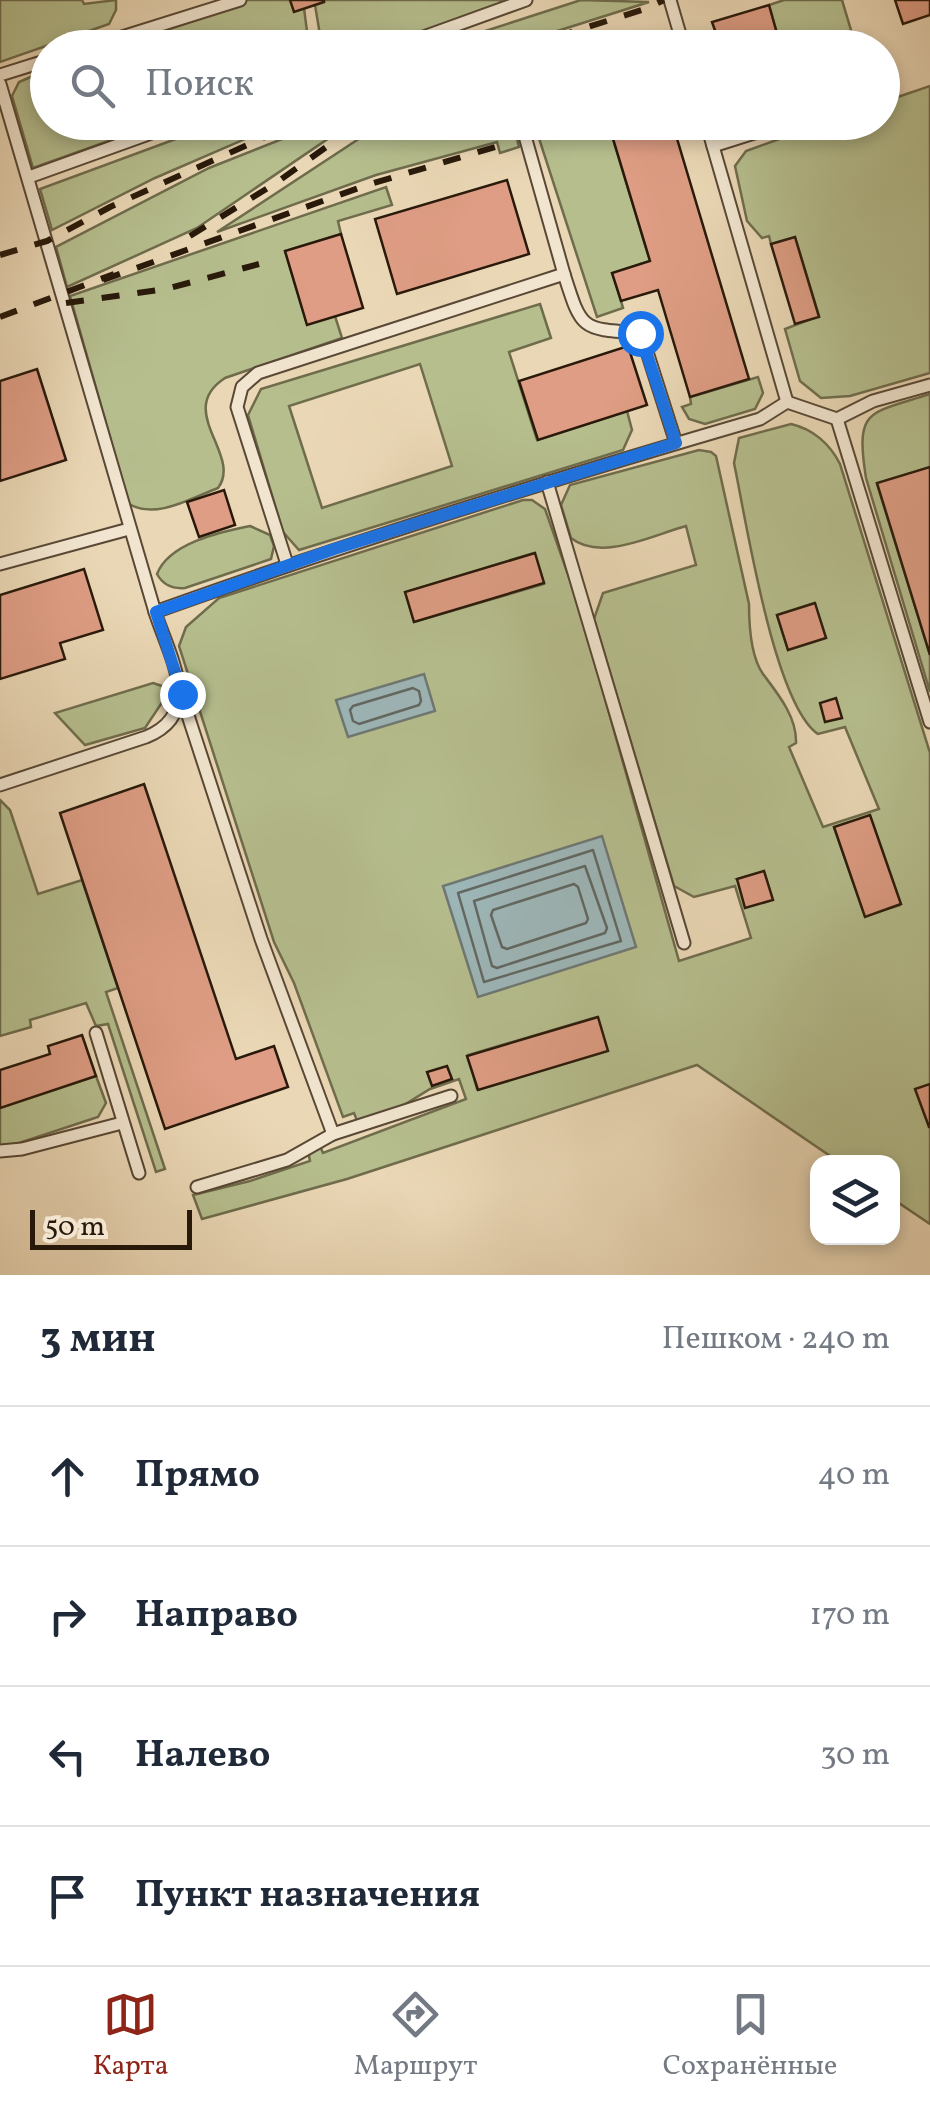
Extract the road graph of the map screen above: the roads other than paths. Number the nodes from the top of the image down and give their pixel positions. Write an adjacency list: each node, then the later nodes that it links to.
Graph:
1 (240, 0): 4 (lane)
2 (526, 0): 5 (lane)
3 (670, 0): 6 (lane)
4 (144, 30)
5 (443, 30)
6 (679, 30)
7 (30, 66): 8 (lane)
8 (0, 75)
9 (0, 84): 15 (lane)
10 (132, 140): 15 (lane)
11 (526, 140): 16 (lane)
12 (710, 140): 14 (lane)
13 (731, 140): 14 (lane)
14 (712, 146): 18 (lane)
15 (29, 177): 22 (lane)
16 (564, 274): 20 (lane); 24 (lane)
17 (930, 384): 19 (lane)
18 (787, 402): 19 (lane); 20 (lane)
19 (838, 419): 27 (lane)
20 (676, 443): 21 (lane)
21 (547, 482): 24 (lane); 29 (lane)
22 (130, 528): 23 (lane); 25 (lane)
23 (0, 564)
24 (288, 564): 25 (lane)
25 (156, 612): 26 (lane)
26 (182, 694): 28 (lane); 33 (lane)
27 (930, 722)
28 (0, 785)
29 (684, 943)
30 (96, 1034): 32 (lane)
31 (451, 1096): 33 (lane)
32 (122, 1123): 34 (lane); 35 (lane)
33 (332, 1134): 36 (lane)
34 (0, 1151)
35 (140, 1172)
36 (197, 1187)

